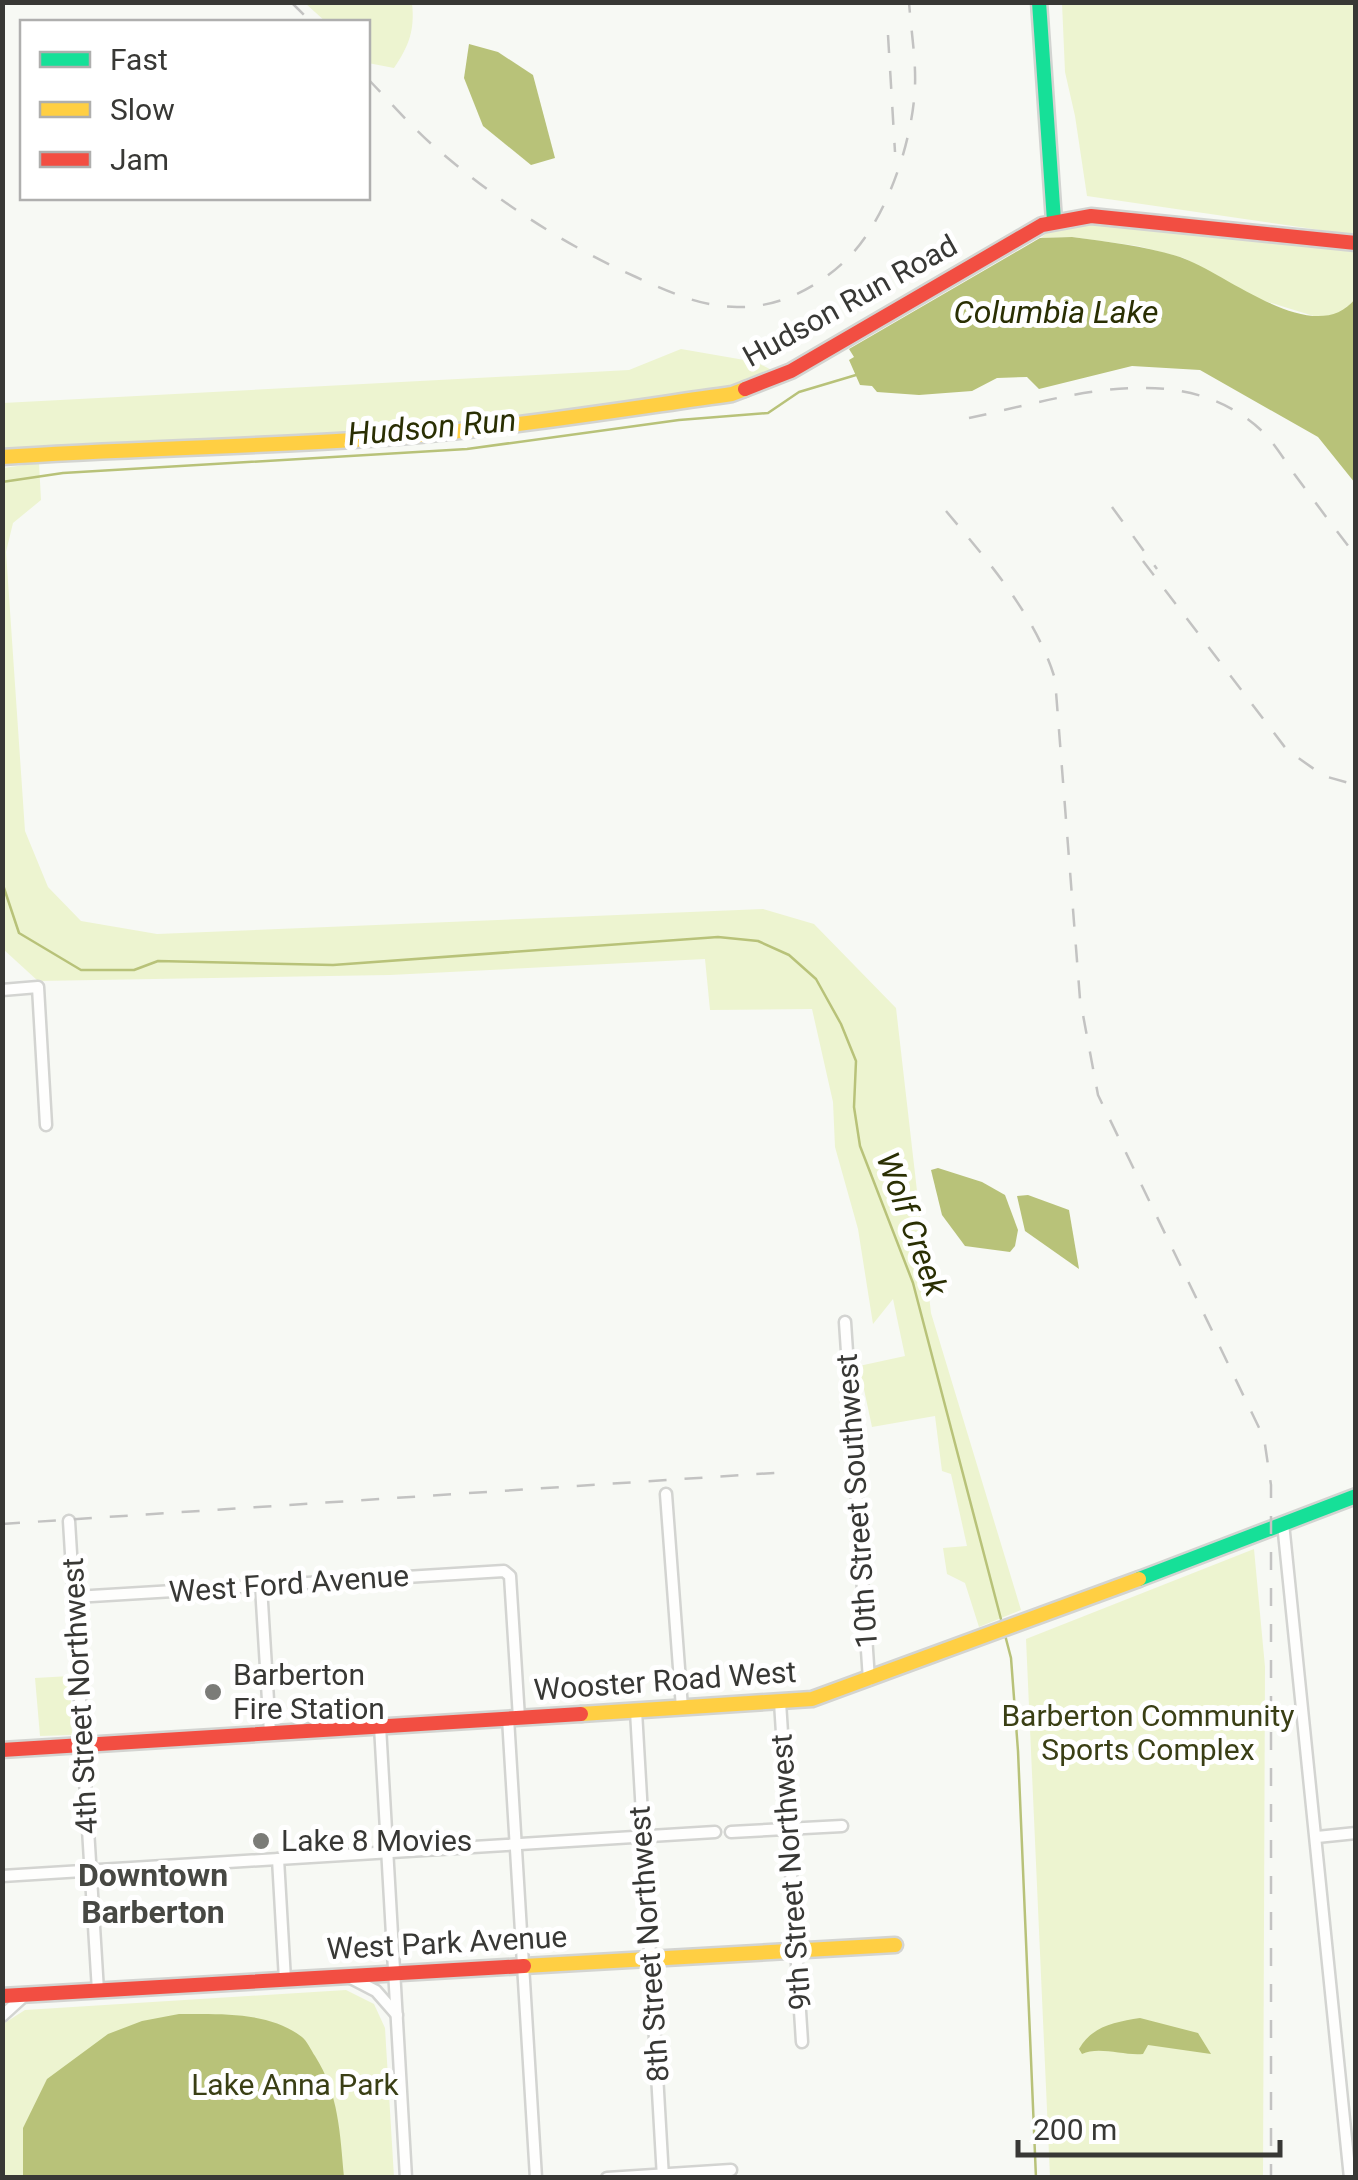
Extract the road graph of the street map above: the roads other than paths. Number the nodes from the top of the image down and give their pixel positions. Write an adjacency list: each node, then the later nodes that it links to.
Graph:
1 (1038, 2): 2 (main road)
2 (1054, 221): 3 (main road, Hudson Run Road); 4 (main road, Hudson Run Road)
3 (1356, 243)
4 (2, 457)
5 (2, 990): 6 (street)
6 (46, 1126)
7 (845, 1322): 14 (street, 10th Street Southwest)
8 (666, 1494): 16 (street)
9 (1356, 1496): 11 (main road, Wooster Road West)
10 (69, 1521): 13 (street, 4th Street Northwest)
11 (1283, 1523): 14 (main road, Wooster Road West); 28 (street)
12 (262, 1586): 13 (street, West Ford Avenue); 18 (street, West Ford Avenue); 20 (street)
13 (75, 1598): 21 (street, 4th Street Northwest)
14 (869, 1680): 15 (main road, Wooster Road West)
15 (780, 1702): 16 (main road, Wooster Road West); 24 (street, 9th Street Northwest)
16 (682, 1708): 17 (main road, Wooster Road West)
17 (636, 1711): 18 (main road, Wooster Road West); 29 (street, 8th Street Northwest)
18 (513, 1718): 19 (main road, Wooster Road West); 30 (street)
19 (380, 1726): 20 (main road, Wooster Road West); 31 (street)
20 (270, 1733): 21 (main road, Wooster Road West)
21 (84, 1745): 22 (main road, Wooster Road West); 33 (street, 4th Street Northwest)
22 (2, 1750)
23 (842, 1826): 24 (street)
24 (788, 1828): 26 (street); 36 (street, 9th Street Northwest)
25 (714, 1832): 29 (street)
26 (732, 1832)
27 (1356, 1833): 28 (street)
28 (1317, 1837): 48 (street)
29 (642, 1838): 30 (street); 37 (street, 8th Street Northwest)
30 (516, 1845): 31 (street); 38 (street)
31 (386, 1853): 32 (street); 39 (street)
32 (278, 1859): 33 (street); 41 (street)
33 (90, 1870): 34 (street); 42 (street, 4th Street Northwest)
34 (2, 1876)
35 (895, 1945): 36 (main road, West Park Avenue)
36 (796, 1950): 37 (main road, West Park Avenue); 47 (street, 9th Street Northwest)
37 (650, 1959): 38 (main road, West Park Avenue); 50 (street, 8th Street Northwest)
38 (523, 1966): 39 (main road, West Park Avenue); 52 (street)
39 (395, 1974): 40 (main road, West Park Avenue); 45 (street)
40 (348, 1976): 41 (main road, West Park Avenue); 45 (street)
41 (285, 1980): 42 (main road, West Park Avenue)
42 (98, 1991): 43 (main road, West Park Avenue)
43 (26, 1994): 44 (main road, West Park Avenue); 46 (street)
44 (2, 1996)
45 (397, 2015): 51 (street)
46 (2, 2016)
47 (802, 2042)
48 (1351, 2139): 54 (street)
49 (731, 2170): 50 (street)
50 (663, 2176): 53 (street)
51 (406, 2178)
52 (536, 2178)
53 (608, 2178)
54 (1350, 2178)

